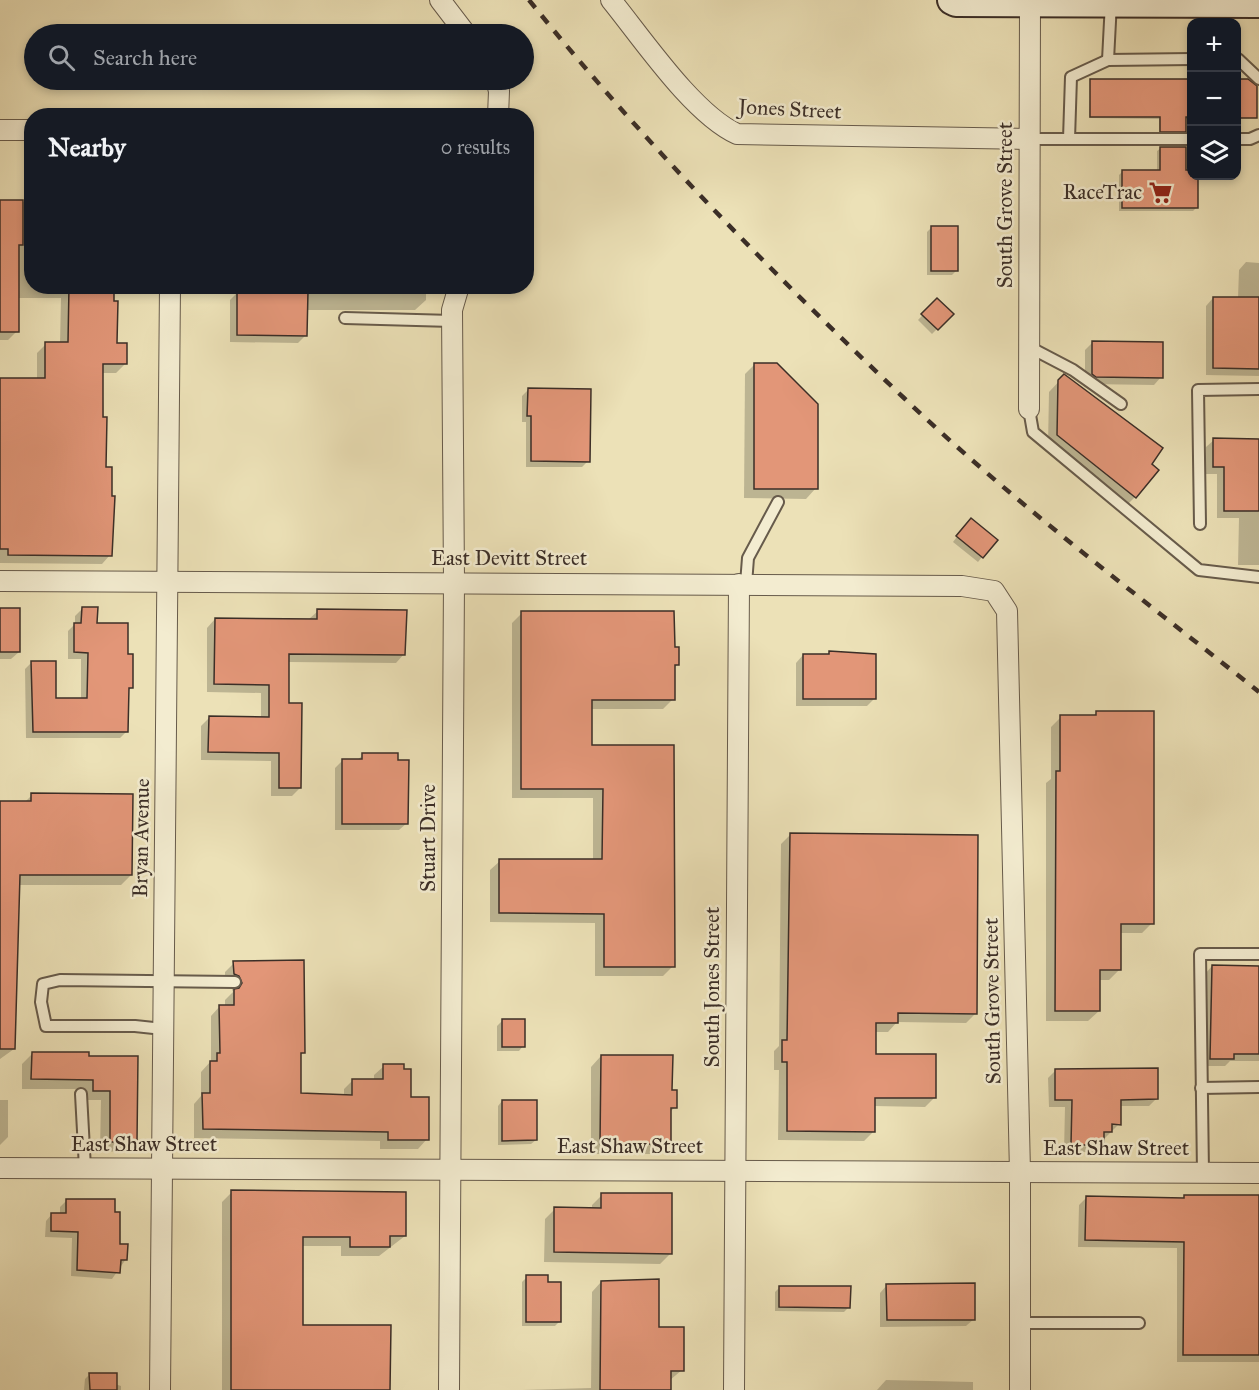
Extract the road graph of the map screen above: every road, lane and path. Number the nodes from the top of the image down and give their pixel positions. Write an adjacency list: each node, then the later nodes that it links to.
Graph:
1 (440, 0): 7 (street)
2 (952, 0): 3 (main road)
3 (1030, 1): 4 (main road); 17 (street, South Grove Street)
4 (1111, 2): 5 (main road); 9 (lane)
5 (1259, 3)
6 (617, 7): 17 (street, Jones Street)
7 (458, 24)
8 (1187, 59): 9 (lane)
9 (1108, 60): 18 (lane)
10 (1241, 60): 11 (lane)
11 (1259, 79)
12 (499, 90): 13 (street)
13 (498, 108)
14 (0, 130): 15 (street)
15 (24, 130)
16 (1259, 135): 20 (lane)
17 (1029, 139): 18 (lane); 25 (street, South Grove Street)
18 (1069, 139): 19 (lane)
19 (1187, 139)
20 (1241, 139)
21 (170, 294): 33 (street, Bryan Avenue)
22 (457, 294): 24 (street, Stuart Drive)
23 (345, 318): 24 (lane)
24 (452, 321): 34 (street, Stuart Drive)
25 (1029, 347): 27 (lane); 28 (street, South Grove Street)
26 (1259, 389): 30 (lane)
27 (1121, 404)
28 (1029, 409): 31 (lane)
29 (778, 501): 35 (lane)
30 (1200, 524)
31 (1259, 577)
32 (0, 581): 33 (street, East Devitt Street)
33 (167, 581): 34 (street, East Devitt Street); 38 (street, Bryan Avenue)
34 (454, 581): 35 (street, East Devitt Street); 47 (street, Stuart Drive)
35 (742, 584): 36 (street, East Devitt Street); 48 (street, South Jones Street)
36 (1007, 611): 49 (street, South Grove Street)
37 (1259, 954): 42 (lane)
38 (163, 981): 39 (lane); 40 (street, Bryan Avenue); 40 (lane)
39 (235, 982)
40 (163, 1029): 46 (street, Bryan Avenue)
41 (1259, 1087): 42 (lane)
42 (1202, 1088): 50 (lane)
43 (81, 1094): 45 (lane)
44 (0, 1168): 45 (street, East Shaw Street)
45 (85, 1168): 46 (street, East Shaw Street)
46 (162, 1168): 47 (street, East Shaw Street); 54 (street, Bryan Avenue)
47 (450, 1170): 48 (street, East Shaw Street); 55 (street, Stuart Drive)
48 (735, 1170): 49 (street, East Shaw Street); 56 (street, South Jones Street)
49 (1020, 1172): 50 (street, East Shaw Street); 52 (street, South Grove Street)
50 (1203, 1172): 51 (street, East Shaw Street)
51 (1259, 1173)
52 (1020, 1323): 53 (lane); 57 (street, South Grove Street)
53 (1139, 1323)
54 (160, 1390)
55 (449, 1390)
56 (734, 1390)
57 (1020, 1390)

